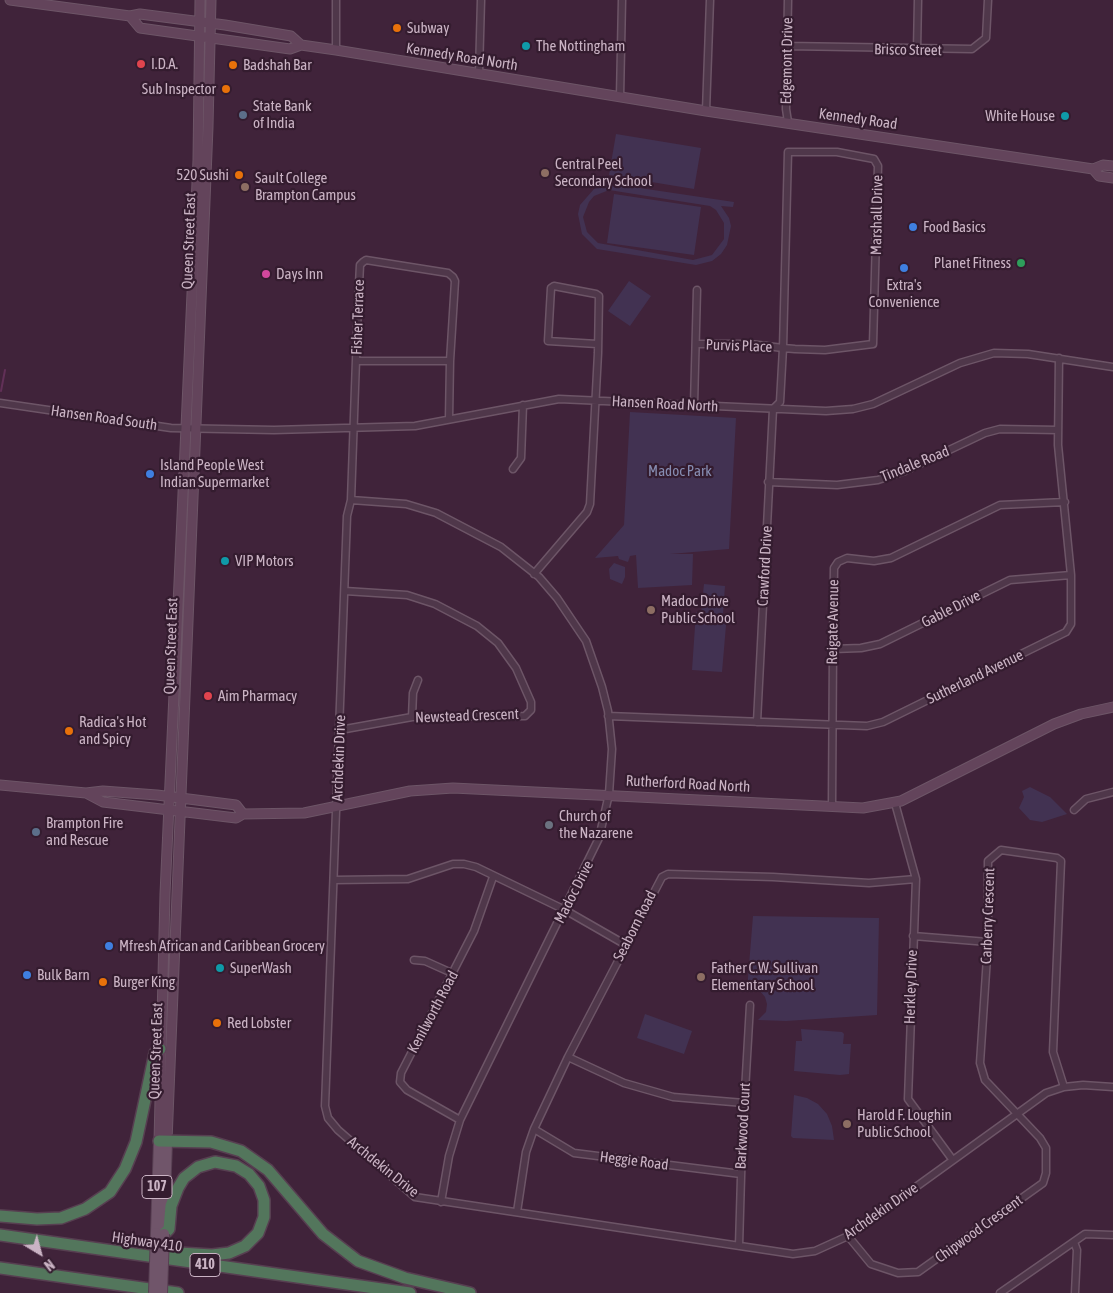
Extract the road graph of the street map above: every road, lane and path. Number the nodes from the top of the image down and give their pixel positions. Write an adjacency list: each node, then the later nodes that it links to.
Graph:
1 (10, 0): 11 (main road)
2 (200, 0): 13 (main road, Queen Street East)
3 (211, 0): 14 (main road, Queen Street East)
4 (336, 0): 19 (street)
5 (481, 0): 21 (street)
6 (622, 0): 22 (street)
7 (710, 0): 23 (street)
8 (788, 0): 18 (street, Edgemont Drive)
9 (918, 0): 20 (street)
10 (988, 0): 20 (street, Brisco Street)
11 (50, 3): 12 (main road)
12 (130, 16): 13 (main road); 15 (main road)
13 (200, 22): 14 (main road); 15 (main road, Queen Street East)
14 (210, 23): 16 (main road, Queen Street East); 17 (main road, Kennedy Road North)
15 (199, 36): 16 (main road); 43 (main road, Queen Street East)
16 (210, 37): 17 (main road, Kennedy Road North); 44 (main road, Queen Street East)
17 (301, 45): 19 (main road, Kennedy Road North)
18 (787, 46): 20 (street, Brisco Street); 24 (street, Edgemont Drive)
19 (336, 50): 21 (main road, Kennedy Road North)
20 (917, 50)
21 (479, 73): 22 (main road, Kennedy Road North)
22 (620, 97): 23 (main road, Kennedy Road)
23 (706, 111): 24 (main road, Kennedy Road)
24 (788, 122): 26 (main road, Kennedy Road)
25 (1113, 166): 26 (main road)
26 (1093, 169): 27 (main road)
27 (1113, 178)
28 (697, 290): 30 (street, Purvis Place)
29 (597, 344): 29 (street); 36 (street)
30 (696, 344): 31 (street, Purvis Place); 39 (street, Purvis Place)
31 (783, 348): 31 (street, Marshall Drive); 40 (street, Marshall Drive)
32 (1059, 358): 35 (street, Hansen Road North); 40 (street, Hansen Road North); 46 (street, Sutherland Avenue)
33 (356, 361): 34 (street); 34 (street, Fisher Terrace); 42 (street, Fisher Terrace)
34 (450, 361): 41 (street, Fisher Terrace)
35 (1113, 367)
36 (595, 400): 38 (street, Hansen Road North); 39 (street, Hansen Road North); 51 (street)
37 (0, 403): 43 (street, Hansen Road South)
38 (523, 405): 41 (street, Hansen Road North); 47 (street)
39 (694, 405): 40 (street, Hansen Road North)
40 (773, 409): 48 (street, Crawford Drive)
41 (449, 419): 42 (street, Hansen Road North)
42 (355, 428): 45 (street, Hansen Road North); 49 (street, Archdekin Drive)
43 (186, 429): 44 (street, Hansen Road South); 66 (main road, Queen Street East)
44 (196, 430): 45 (street, Hansen Road South); 67 (main road, Queen Street East)
45 (208, 430)
46 (1058, 430): 48 (street, Tindale Road); 50 (street, Sutherland Avenue)
47 (513, 468)
48 (768, 482): 59 (street, Crawford Drive)
49 (351, 500): 51 (street, Madoc Drive); 53 (street, Archdekin Drive)
50 (1065, 502): 52 (street, Sutherland Avenue); 54 (street, Reigate Avenue)
51 (534, 574): 57 (street, Madoc Drive)
52 (1071, 575): 54 (street, Gable Drive); 60 (street, Sutherland Avenue)
53 (345, 591): 58 (street, Newstead Crescent); 61 (street, Archdekin Drive)
54 (832, 649): 60 (street, Reigate Avenue)
55 (418, 680): 58 (street)
56 (1113, 707): 68 (main road, Rutherford Road North)
57 (608, 716): 59 (street, Sutherland Avenue); 65 (street, Madoc Drive)
58 (412, 718): 61 (street, Newstead Crescent)
59 (757, 722): 60 (street, Sutherland Avenue)
60 (832, 725): 69 (street, Reigate Avenue)
61 (340, 730): 70 (street, Archdekin Drive)
62 (0, 785): 64 (main road)
63 (1113, 792): 72 (street)
64 (86, 794): 66 (main road); 71 (main road, Rutherford Road North)
65 (609, 794): 69 (main road, Rutherford Road North); 70 (main road, Rutherford Road North); 78 (street, Madoc Drive)
66 (170, 797): 67 (main road); 71 (main road, Queen Street East)
67 (181, 799): 73 (main road, Queen Street East); 74 (main road)
68 (894, 803): 69 (main road, Rutherford Road North); 76 (street, Herkley Drive)
69 (832, 805)
70 (337, 808): 74 (main road, Rutherford Road North); 77 (street, Archdekin Drive)
71 (170, 810): 73 (main road, Rutherford Road North); 85 (main road, Queen Street East)
72 (1074, 810)
73 (180, 812): 74 (main road, Rutherford Road North); 93 (main road, Queen Street East)
74 (243, 814)
75 (494, 876): 77 (street); 78 (street); 83 (street, Kenilworth Road)
76 (916, 879): 79 (street, Herkley Drive); 81 (street, Seaborn Road)
77 (334, 880): 96 (street, Archdekin Drive)
78 (564, 910): 81 (street); 91 (street, Madoc Drive)
79 (913, 936): 80 (street); 94 (street, Herkley Drive)
80 (988, 942): 87 (street, Carberry Crescent); 90 (street, Carberry Crescent)
81 (626, 945): 86 (street, Seaborn Road)
82 (414, 960): 83 (street)
83 (454, 974): 91 (street, Kenilworth Road)
84 (750, 1005): 89 (street, Barkwood Court)
85 (160, 1049): 93 (main road, Queen Street East); 98 (highway)
86 (568, 1057): 89 (street); 92 (street, Seaborn Road)
87 (1064, 1087): 88 (street, Archdekin Drive); 90 (street, Archdekin Drive)
88 (1113, 1087)
89 (744, 1103): 95 (street, Barkwood Court)
90 (1016, 1113): 94 (street, Archdekin Drive); 102 (street, Chipwood Crescent)
91 (460, 1120): 96 (street, Madoc Drive)
92 (534, 1129): 95 (street, Heggie Road); 97 (street, Seaborn Road)
93 (163, 1141): 99 (main road, Queen Street East); 111 (highway)
94 (952, 1159): 102 (street, Archdekin Drive)
95 (741, 1174): 104 (street, Barkwood Court)
96 (441, 1202): 97 (street, Archdekin Drive)
97 (517, 1212): 104 (street, Archdekin Drive)
98 (0, 1216)
99 (160, 1234): 105 (highway); 107 (main road, Queen Street East, bridge); 108 (main road, Queen Street East, bridge)
100 (0, 1235): 105 (highway, Highway 410 / 410)
101 (1113, 1235): 103 (street)
102 (848, 1236): 104 (street, Archdekin Drive)
103 (1074, 1242): 112 (street); 113 (street)
104 (739, 1246)
105 (123, 1254): 110 (highway, Highway 410 / 410)
106 (0, 1268): 109 (highway, 410)
107 (154, 1293)
108 (162, 1293)
109 (178, 1293)
110 (410, 1293)
111 (470, 1293)
112 (1000, 1293)
113 (1075, 1293)

